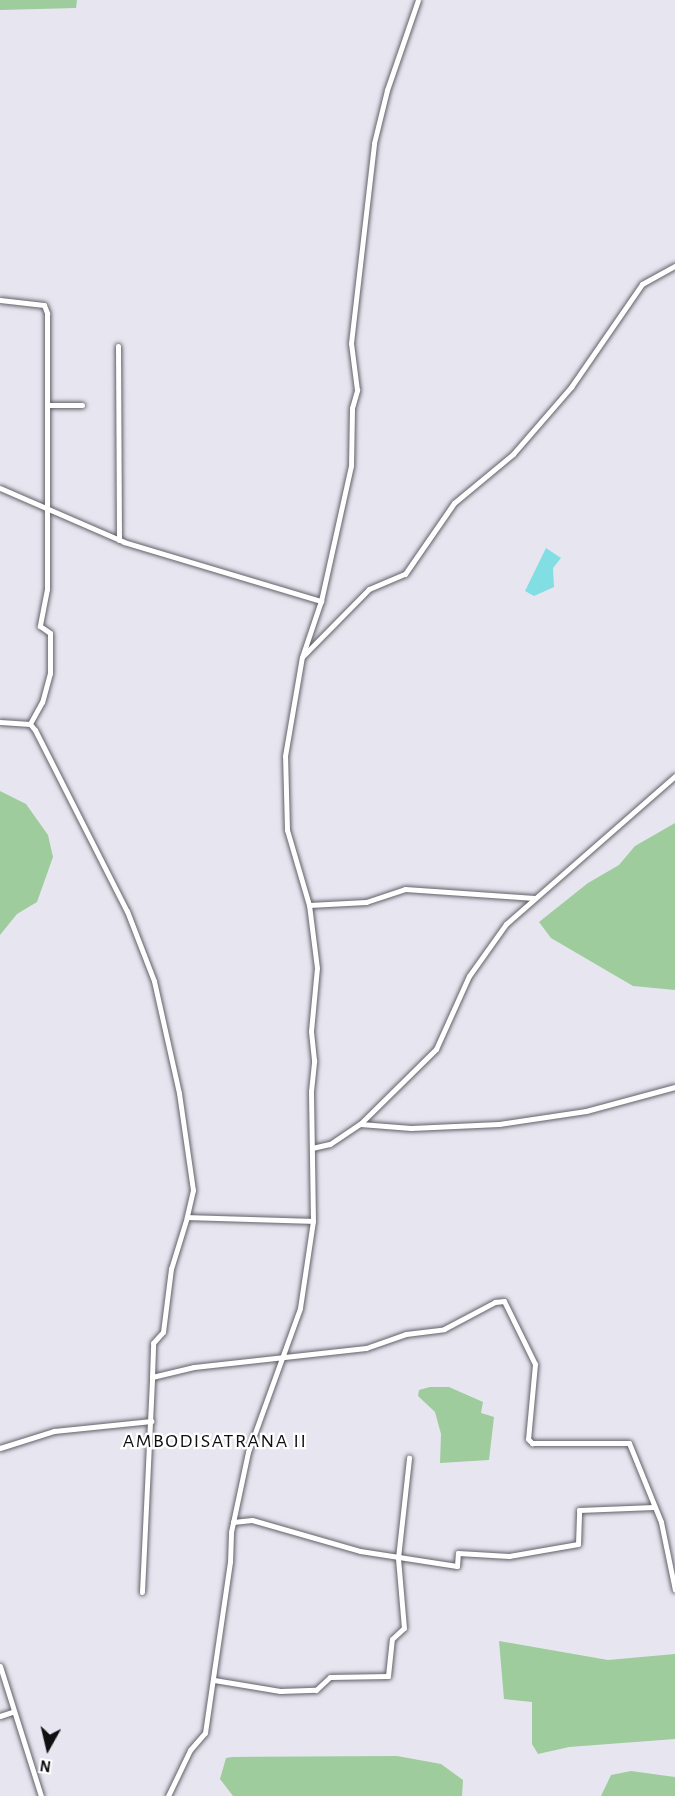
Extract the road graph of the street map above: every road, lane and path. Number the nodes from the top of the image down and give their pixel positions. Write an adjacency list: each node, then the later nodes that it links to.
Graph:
1 (418, 0): 10 (street)
2 (675, 266): 11 (street)
3 (0, 300): 5 (street)
4 (118, 346): 9 (street)
5 (47, 405): 6 (street); 8 (street)
6 (82, 405)
7 (0, 488): 8 (street)
8 (47, 511): 9 (street); 13 (street)
9 (119, 540): 10 (street)
10 (321, 601): 11 (street)
11 (302, 657): 16 (street)
12 (0, 722): 13 (street)
13 (30, 724): 20 (street)
14 (675, 776): 15 (street)
15 (535, 898): 16 (street); 18 (street)
16 (309, 904): 19 (street)
17 (675, 1087): 18 (street)
18 (360, 1124): 19 (street)
19 (312, 1148): 21 (street)
20 (187, 1217): 21 (street); 23 (street)
21 (313, 1221): 22 (street)
22 (281, 1358): 23 (street); 27 (street); 28 (street)
23 (152, 1377): 24 (street)
24 (151, 1421): 25 (street); 31 (street)
25 (0, 1448)
26 (409, 1458): 29 (street)
27 (654, 1507): 29 (street); 30 (street)
28 (233, 1522): 29 (street); 33 (street)
29 (398, 1558): 33 (street)
30 (675, 1590)
31 (142, 1592)
32 (0, 1666): 34 (street)
33 (214, 1680): 37 (street)
34 (12, 1712): 35 (street); 36 (street)
35 (0, 1716)
36 (41, 1796)
37 (168, 1796)

